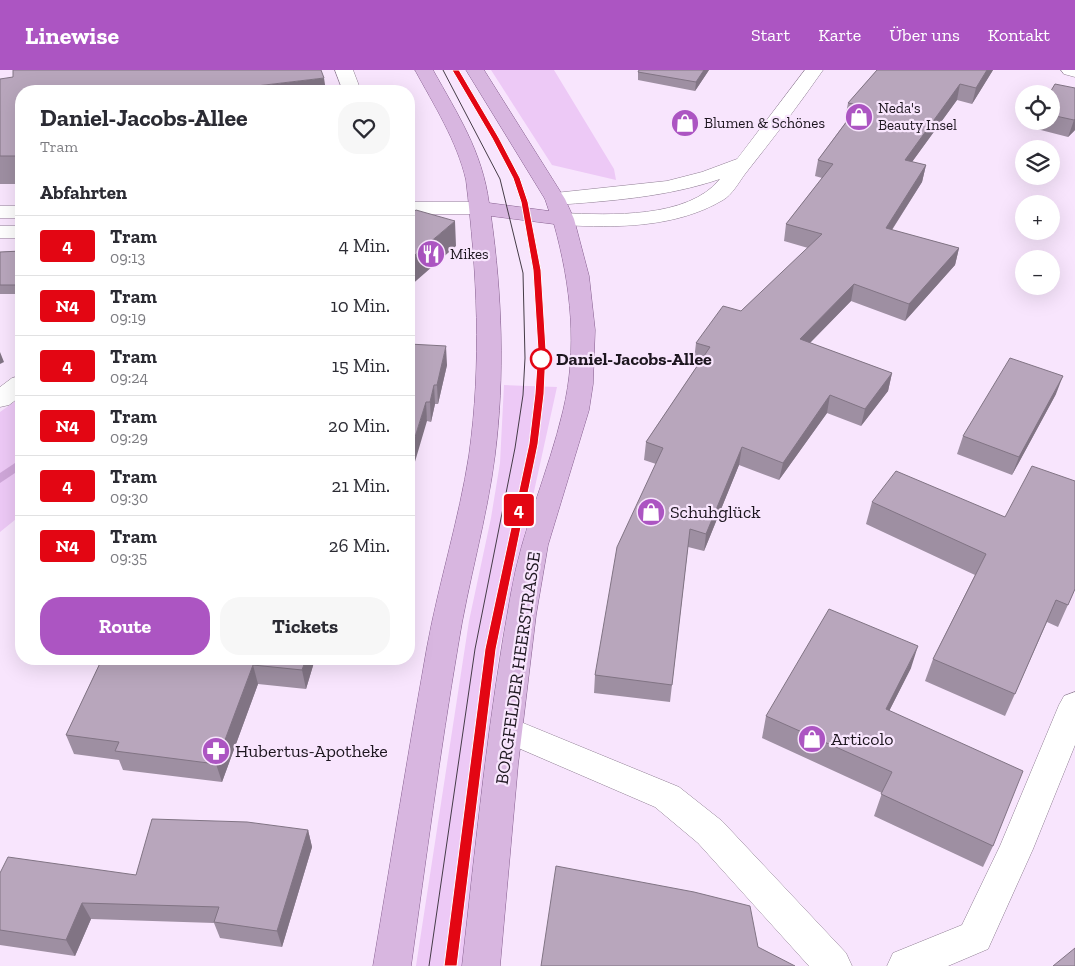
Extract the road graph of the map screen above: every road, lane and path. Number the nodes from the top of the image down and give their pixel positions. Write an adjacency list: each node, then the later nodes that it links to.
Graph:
1 (344, 70): 7 (street)
2 (424, 70): 10 (main road)
3 (475, 70): 11 (main road, BORGFELDER HEERSTRASSE)
4 (814, 70): 8 (street)
5 (1070, 70): 6 (street)
6 (1075, 72)
7 (350, 85)
8 (745, 163): 11 (street); 11 (street)
9 (415, 208): 10 (street)
10 (480, 208): 11 (main road); 20 (main road)
11 (559, 209): 19 (main road, BORGFELDER HEERSTRASSE)
12 (0, 212): 13 (street)
13 (15, 212)
14 (0, 232): 15 (street)
15 (15, 232)
16 (15, 388): 17 (street)
17 (0, 398)
18 (1075, 705): 23 (street)
19 (506, 729): 21 (main road, BORGFELDER HEERSTRASSE); 22 (street)
20 (392, 966)
21 (481, 966)
22 (833, 966)
23 (906, 966)

